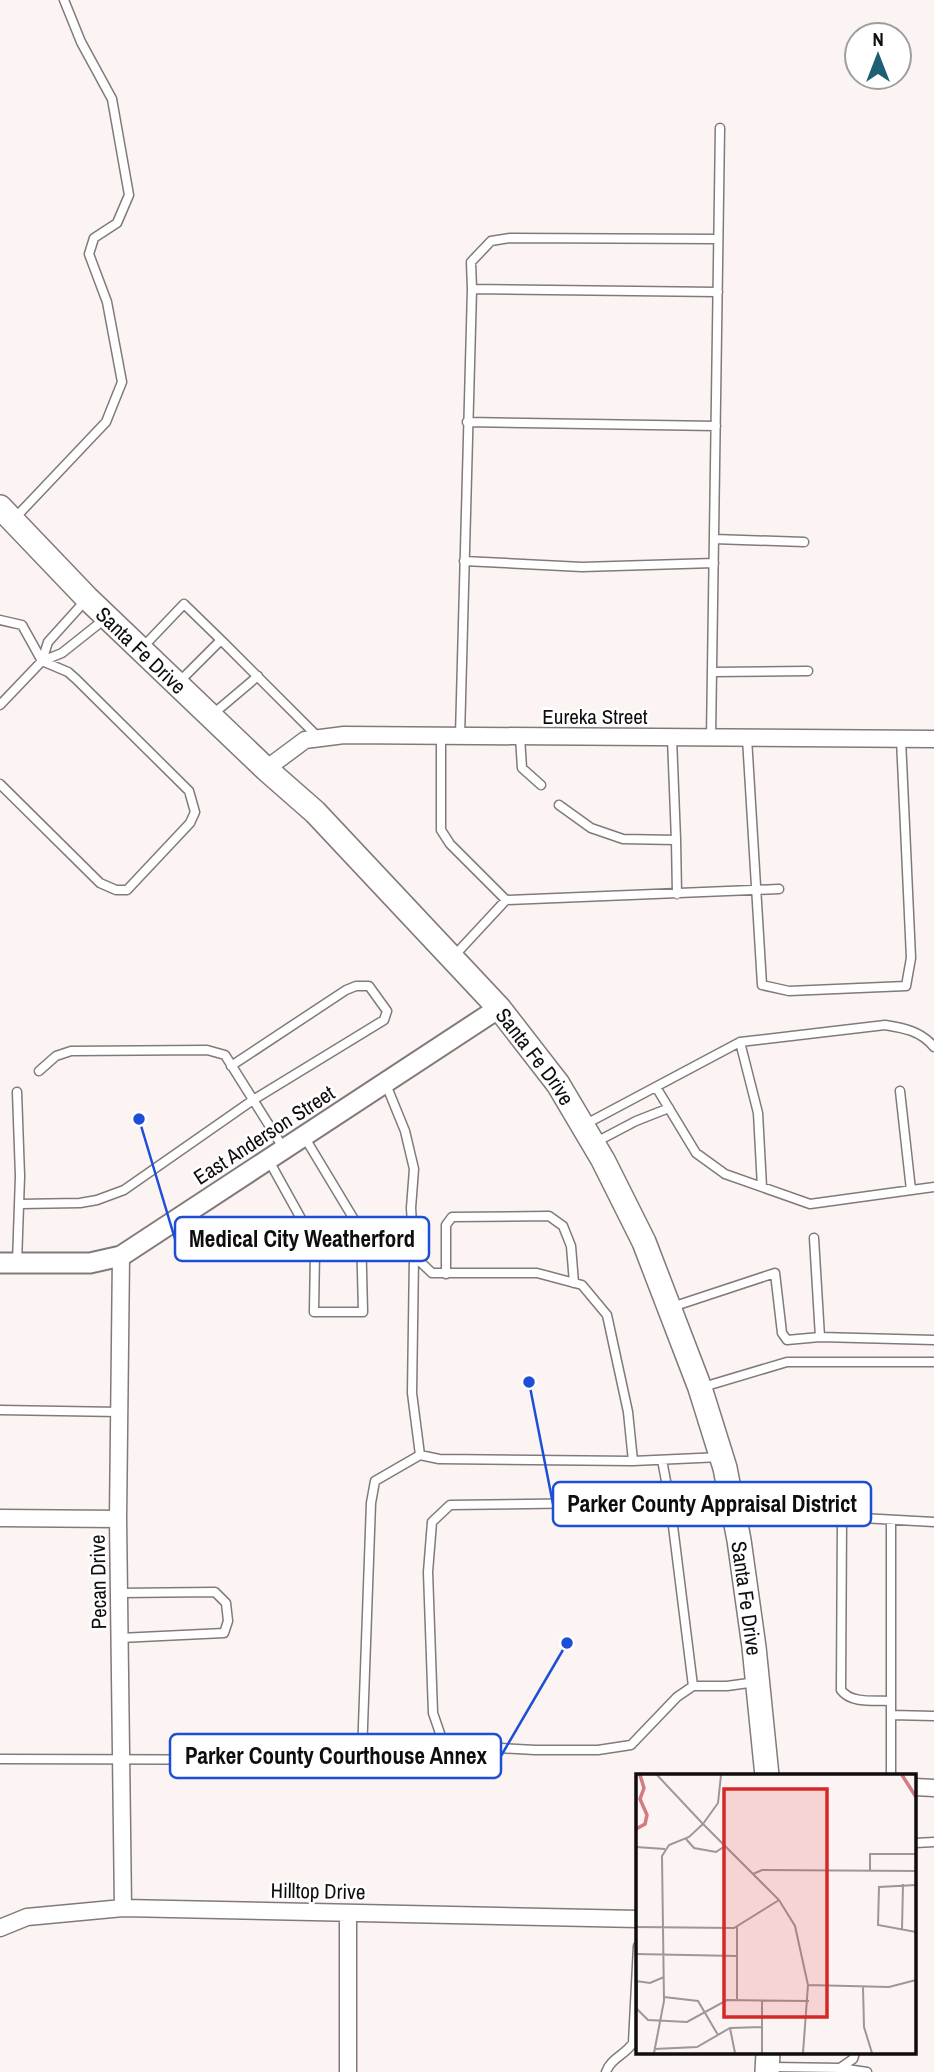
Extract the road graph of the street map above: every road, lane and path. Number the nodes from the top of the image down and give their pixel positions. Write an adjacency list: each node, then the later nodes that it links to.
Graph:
1 (64, 0): 8 (lane)
2 (720, 128): 3 (lane)
3 (718, 239): 4 (lane); 5 (lane)
4 (472, 289): 5 (lane); 6 (lane)
5 (718, 292): 7 (lane)
6 (467, 422): 7 (lane); 11 (lane)
7 (716, 426): 9 (lane)
8 (4, 520): 13 (main road, Santa Fe Drive)
9 (714, 539): 10 (lane); 12 (lane)
10 (804, 542)
11 (464, 561): 12 (lane); 26 (lane)
12 (714, 563): 20 (lane)
13 (87, 598): 14 (main road, Santa Fe Drive); 18 (lane)
14 (107, 618): 17 (main road, Santa Fe Drive); 18 (lane)
15 (0, 620): 18 (lane)
16 (222, 639): 17 (lane); 21 (lane); 22 (lane)
17 (141, 649): 22 (main road, Santa Fe Drive)
18 (42, 661): 23 (lane); 35 (lane)
19 (808, 671): 20 (lane)
20 (712, 672): 30 (lane)
21 (258, 676): 24 (lane); 28 (lane)
22 (177, 684): 24 (main road, Santa Fe Drive)
23 (0, 705)
24 (211, 716): 34 (main road, Santa Fe Drive)
25 (441, 736): 26 (street, Eureka Street); 28 (street, Eureka Street); 42 (lane)
26 (460, 736): 27 (street, Eureka Street)
27 (520, 737): 29 (street, Eureka Street); 36 (lane)
28 (319, 738): 34 (street, Eureka Street)
29 (673, 738): 30 (street, Eureka Street); 38 (lane)
30 (711, 738): 31 (street, Eureka Street)
31 (747, 738): 32 (street, Eureka Street); 40 (lane)
32 (901, 739): 33 (street, Eureka Street); 40 (lane)
33 (934, 739)
34 (266, 769): 43 (main road, Santa Fe Drive)
35 (0, 783)
36 (541, 785)
37 (559, 805): 38 (lane)
38 (677, 840): 41 (lane)
39 (779, 889): 40 (lane)
40 (755, 891): 41 (lane)
41 (677, 894): 42 (lane)
42 (506, 900): 43 (lane)
43 (452, 959): 44 (main road, Santa Fe Drive)
44 (499, 1008): 49 (street, East Anderson Street); 55 (main road, Santa Fe Drive)
45 (740, 1042): 46 (lane); 50 (lane); 59 (lane)
46 (934, 1047)
47 (231, 1066): 48 (lane); 53 (lane); 53 (lane)
48 (39, 1071)
49 (385, 1082): 56 (street, East Anderson Street); 64 (lane)
50 (656, 1087): 54 (lane); 55 (lane)
51 (900, 1091): 60 (lane)
52 (17, 1092): 61 (lane)
53 (253, 1100): 57 (lane); 61 (lane)
54 (669, 1108): 55 (lane); 59 (lane)
55 (588, 1135): 68 (main road, Santa Fe Drive)
56 (304, 1136): 57 (street, East Anderson Street); 57 (lane)
57 (276, 1154): 63 (street, East Anderson Street)
58 (934, 1186): 60 (lane)
59 (762, 1187): 60 (lane)
60 (911, 1190)
61 (19, 1204): 65 (lane)
62 (814, 1238): 69 (lane)
63 (121, 1256): 65 (street, East Anderson Street); 74 (street, Pecan Drive)
64 (414, 1256): 66 (lane); 75 (lane)
65 (9, 1263)
66 (446, 1274): 67 (lane); 67 (lane)
67 (574, 1283): 78 (lane)
68 (670, 1308): 69 (lane); 72 (main road, Santa Fe Drive)
69 (820, 1337): 70 (lane)
70 (934, 1340)
71 (934, 1362): 72 (lane)
72 (701, 1388): 76 (main road, Santa Fe Drive)
73 (0, 1410): 74 (lane)
74 (120, 1412): 83 (street, Pecan Drive)
75 (420, 1455): 78 (lane); 94 (lane)
76 (722, 1457): 77 (lane); 80 (main road, Santa Fe Drive)
77 (662, 1460): 78 (lane); 79 (lane)
78 (634, 1461)
79 (670, 1502): 80 (lane); 89 (lane); 93 (lane)
80 (733, 1505): 81 (lane); 88 (main road, Santa Fe Drive)
81 (842, 1517): 84 (lane); 90 (lane)
82 (0, 1518): 83 (street)
83 (118, 1519): 86 (street, Pecan Drive)
84 (891, 1521): 85 (lane); 90 (lane)
85 (934, 1522)
86 (119, 1593): 87 (street, Pecan Drive); 87 (lane)
87 (120, 1638): 96 (street, Pecan Drive)
88 (758, 1682): 89 (lane); 97 (main road, Santa Fe Drive)
89 (693, 1686): 93 (lane)
90 (891, 1701): 91 (lane)
91 (891, 1715): 92 (lane); 98 (lane)
92 (934, 1716)
93 (444, 1745): 94 (lane)
94 (362, 1754): 96 (lane)
95 (0, 1759): 96 (lane)
96 (121, 1760): 103 (street, Pecan Drive)
97 (767, 1774)
98 (891, 1774)
99 (916, 1787): 100 (street)
100 (934, 1788)
101 (934, 1842): 102 (lane)
102 (916, 1843)
103 (123, 1908): 104 (street, Hilltop Drive); 106 (street, Hilltop Drive)
104 (348, 1913): 105 (street, Hilltop Drive); 111 (street)
105 (636, 1919)
106 (0, 1928)
107 (636, 1985): 112 (lane)
108 (855, 2054): 110 (lane)
109 (768, 2064): 110 (lane)
110 (840, 2068): 113 (lane)
111 (348, 2072)
112 (606, 2072)
113 (867, 2072)

